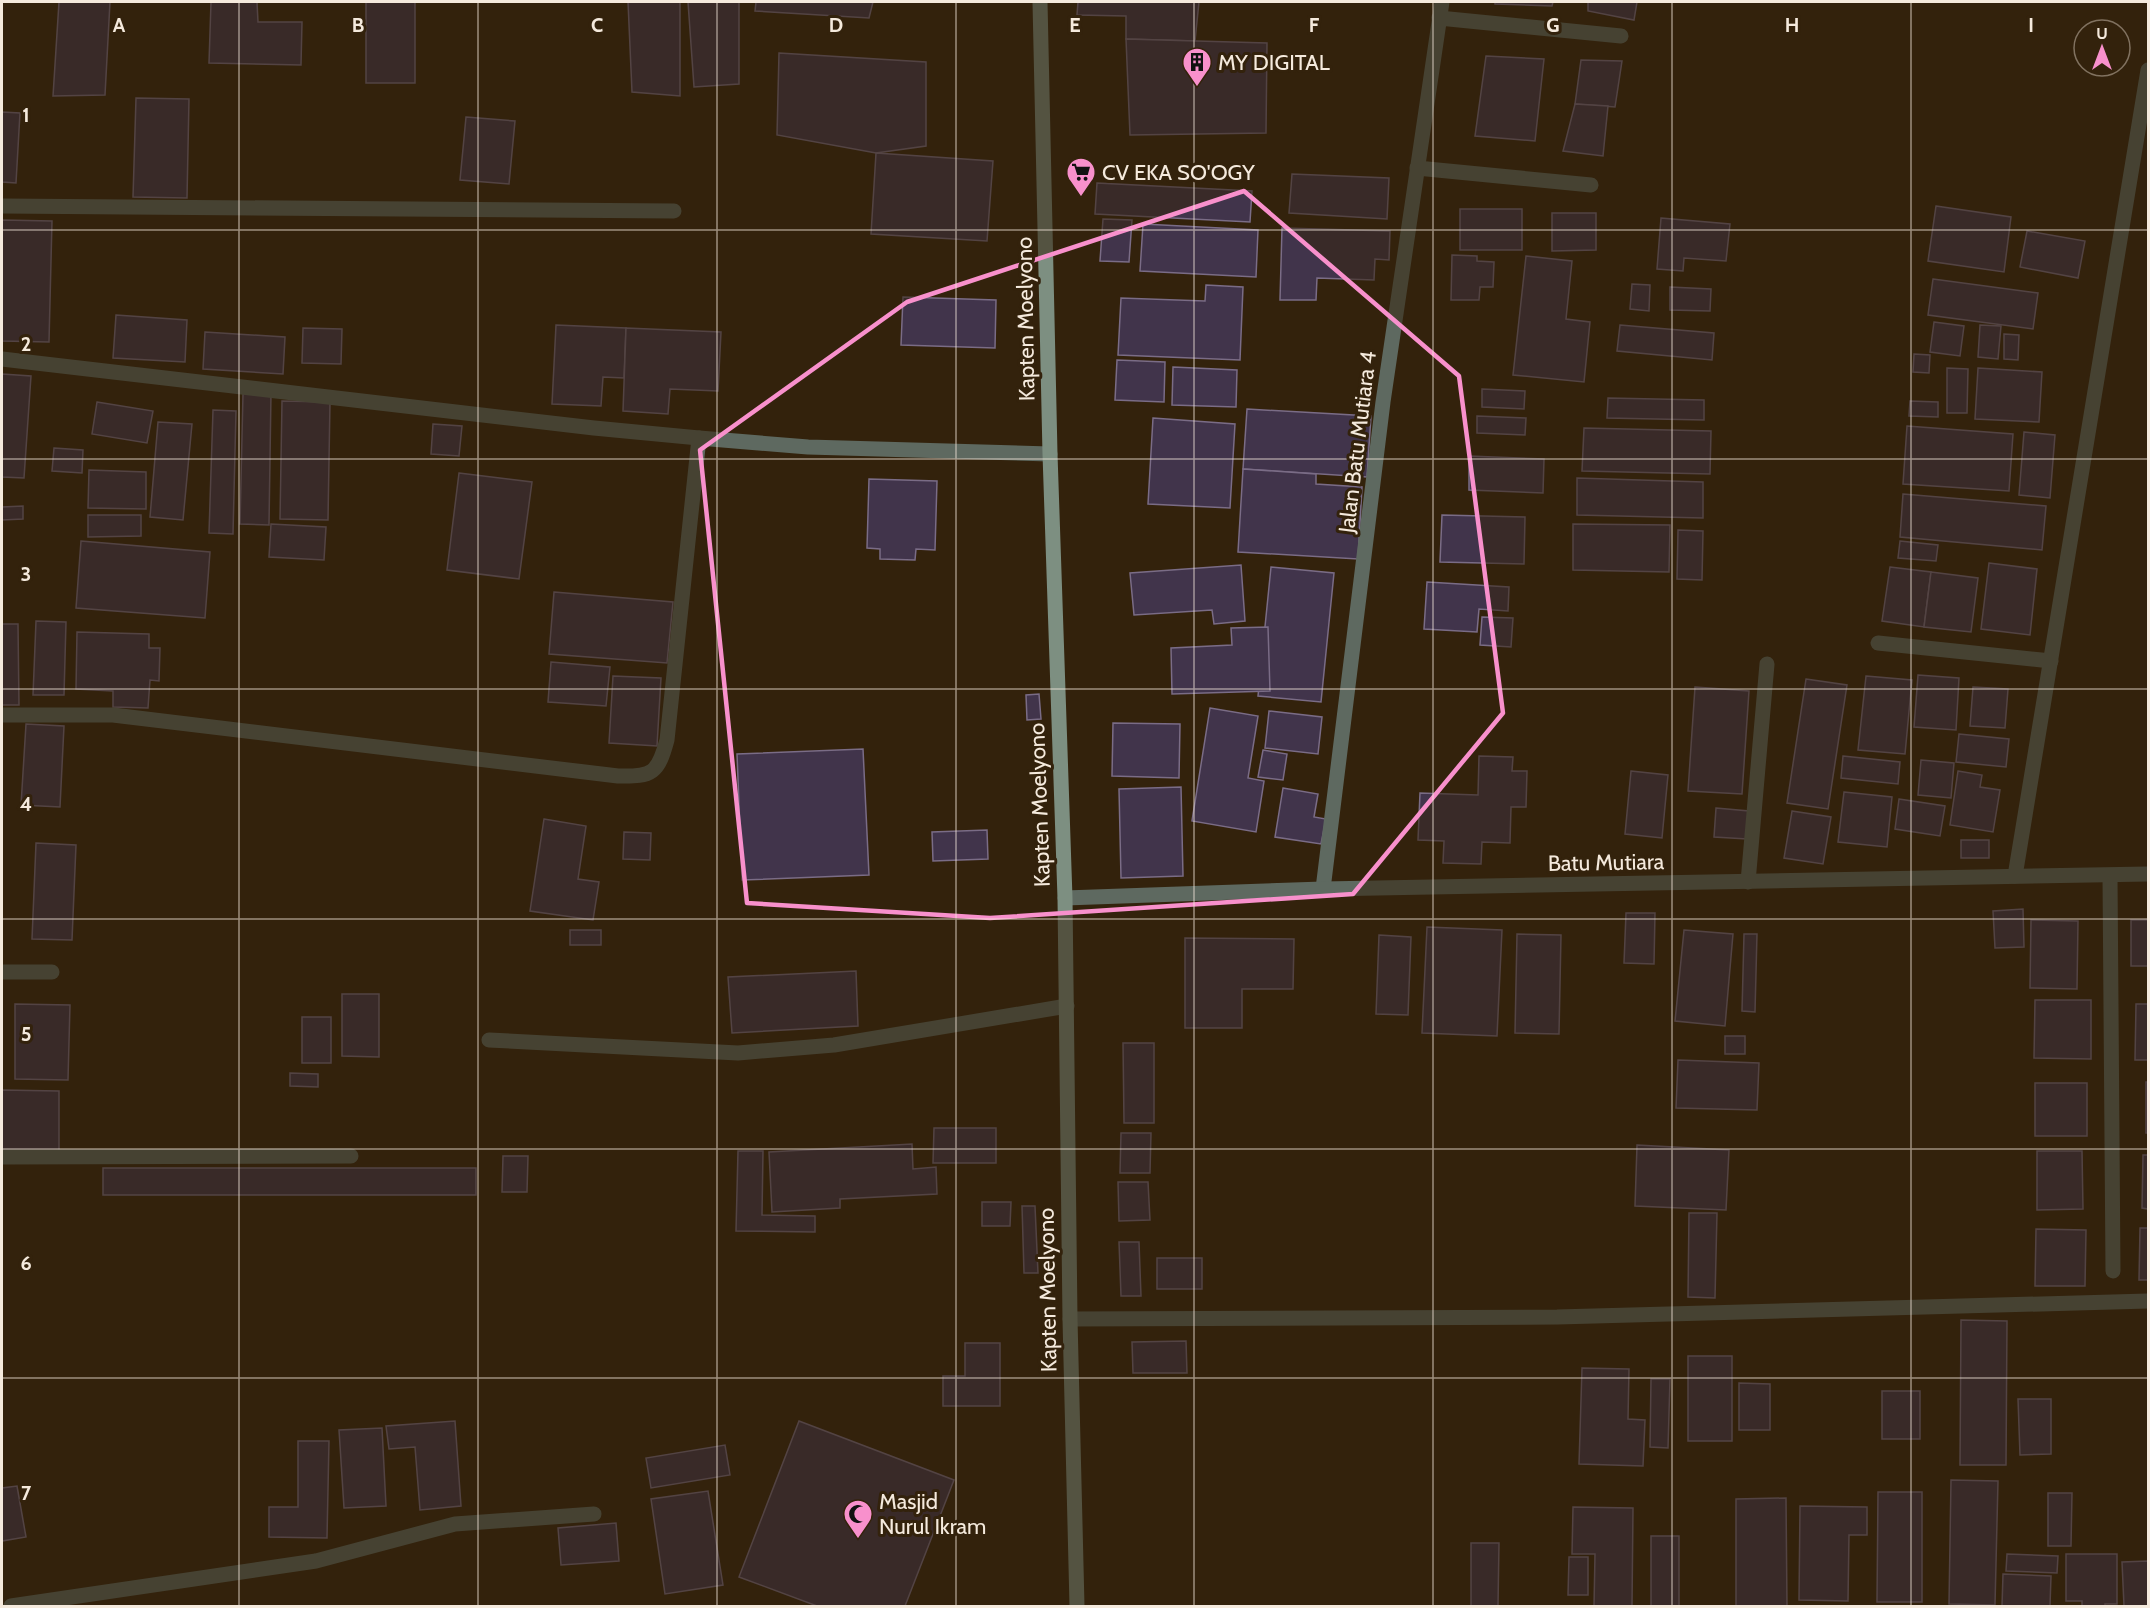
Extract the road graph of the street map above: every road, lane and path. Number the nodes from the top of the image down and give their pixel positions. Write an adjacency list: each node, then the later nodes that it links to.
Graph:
1 (1040, 2): 12 (street, Kapten Moelyono)
2 (1442, 2): 3 (street, Jalan Batu Mutiara 4)
3 (1439, 18): 4 (street); 6 (street, Jalan Batu Mutiara 4)
4 (1621, 36)
5 (2148, 70): 14 (street)
6 (1417, 168): 7 (street); 21 (street, Jalan Batu Mutiara 4)
7 (1591, 184)
8 (2, 206): 9 (street)
9 (674, 211)
10 (2, 359): 11 (street)
11 (699, 438): 12 (street); 16 (street)
12 (1050, 454): 22 (street, Kapten Moelyono)
13 (1878, 643): 14 (street)
14 (2051, 661): 18 (street)
15 (1767, 664): 20 (street)
16 (2, 715)
17 (2148, 874): 19 (street, Batu Mutiara)
18 (2015, 876): 19 (street, Batu Mutiara); 20 (street, Batu Mutiara)
19 (2110, 876): 29 (street)
20 (1748, 882): 21 (street, Batu Mutiara)
21 (1323, 889): 22 (street, Batu Mutiara)
22 (1065, 898): 25 (street, Kapten Moelyono)
23 (2, 972): 24 (street)
24 (52, 972)
25 (1067, 1006): 26 (street); 31 (street, Kapten Moelyono)
26 (489, 1040)
27 (351, 1156): 28 (street)
28 (2, 1157)
29 (2113, 1271)
30 (2148, 1301): 31 (street)
31 (1070, 1319): 34 (street, Kapten Moelyono)
32 (594, 1514): 33 (street)
33 (11, 1606)
34 (1077, 1606)

